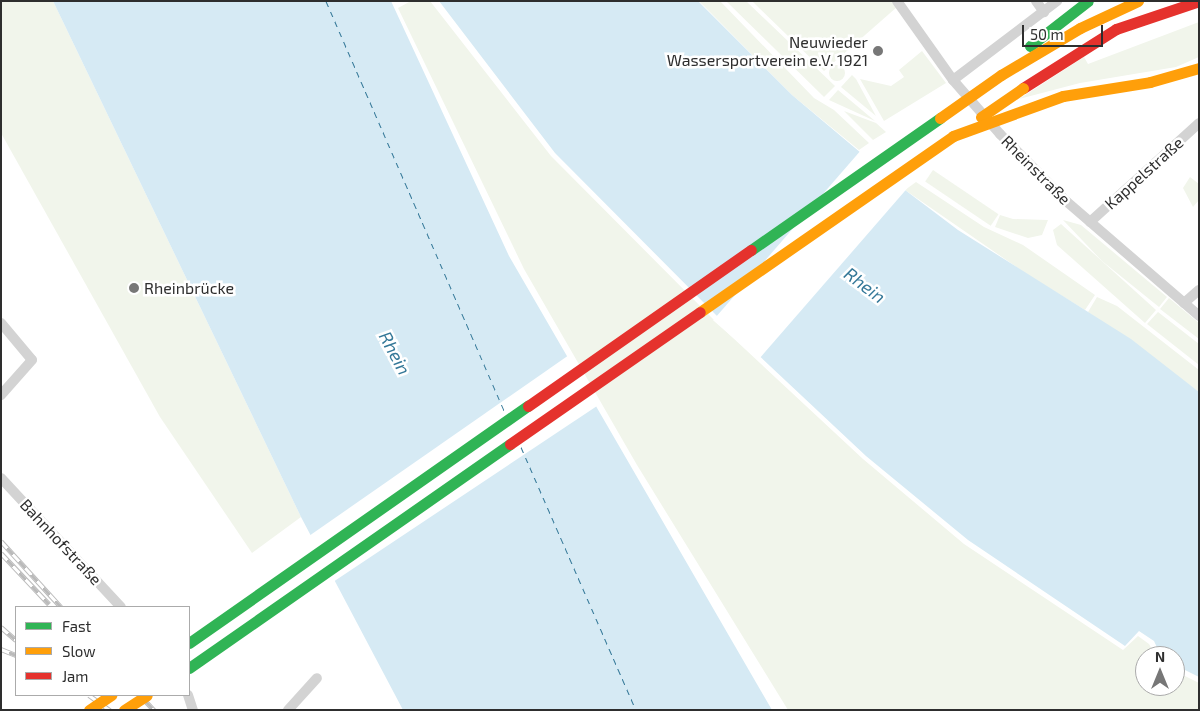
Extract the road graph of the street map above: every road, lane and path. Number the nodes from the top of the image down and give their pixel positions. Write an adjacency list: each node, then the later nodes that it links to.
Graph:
1 (898, 1): 10 (street, Rheinstraße)
2 (1036, 1): 7 (street)
3 (1057, 1): 7 (street)
4 (1088, 1): 9 (highway)
5 (1138, 1): 9 (highway)
6 (1199, 1): 12 (highway, bridge)
7 (1044, 12): 10 (street)
8 (1199, 68): 12 (highway, bridge)
9 (1001, 75): 21 (highway, bridge)
10 (954, 80): 13 (street, Rheinstraße)
11 (1199, 123): 13 (street, Kappelstraße)
12 (953, 136): 22 (highway)
13 (1090, 222): 15 (street, Rheinstraße)
14 (1199, 290): 15 (street)
15 (1184, 304): 16 (street, Rheinstraße)
16 (1199, 316)
17 (1, 323): 18 (street)
18 (1, 395)
19 (1, 478): 20 (street, Bahnhofstraße)
20 (120, 606)
21 (190, 642)
22 (190, 667)
23 (317, 678): 30 (street)
24 (110, 696): 27 (highway, bridge)
25 (145, 696): 28 (highway, bridge)
26 (188, 696): 29 (street)
27 (89, 710)
28 (124, 710)
29 (193, 710)
30 (288, 710)

